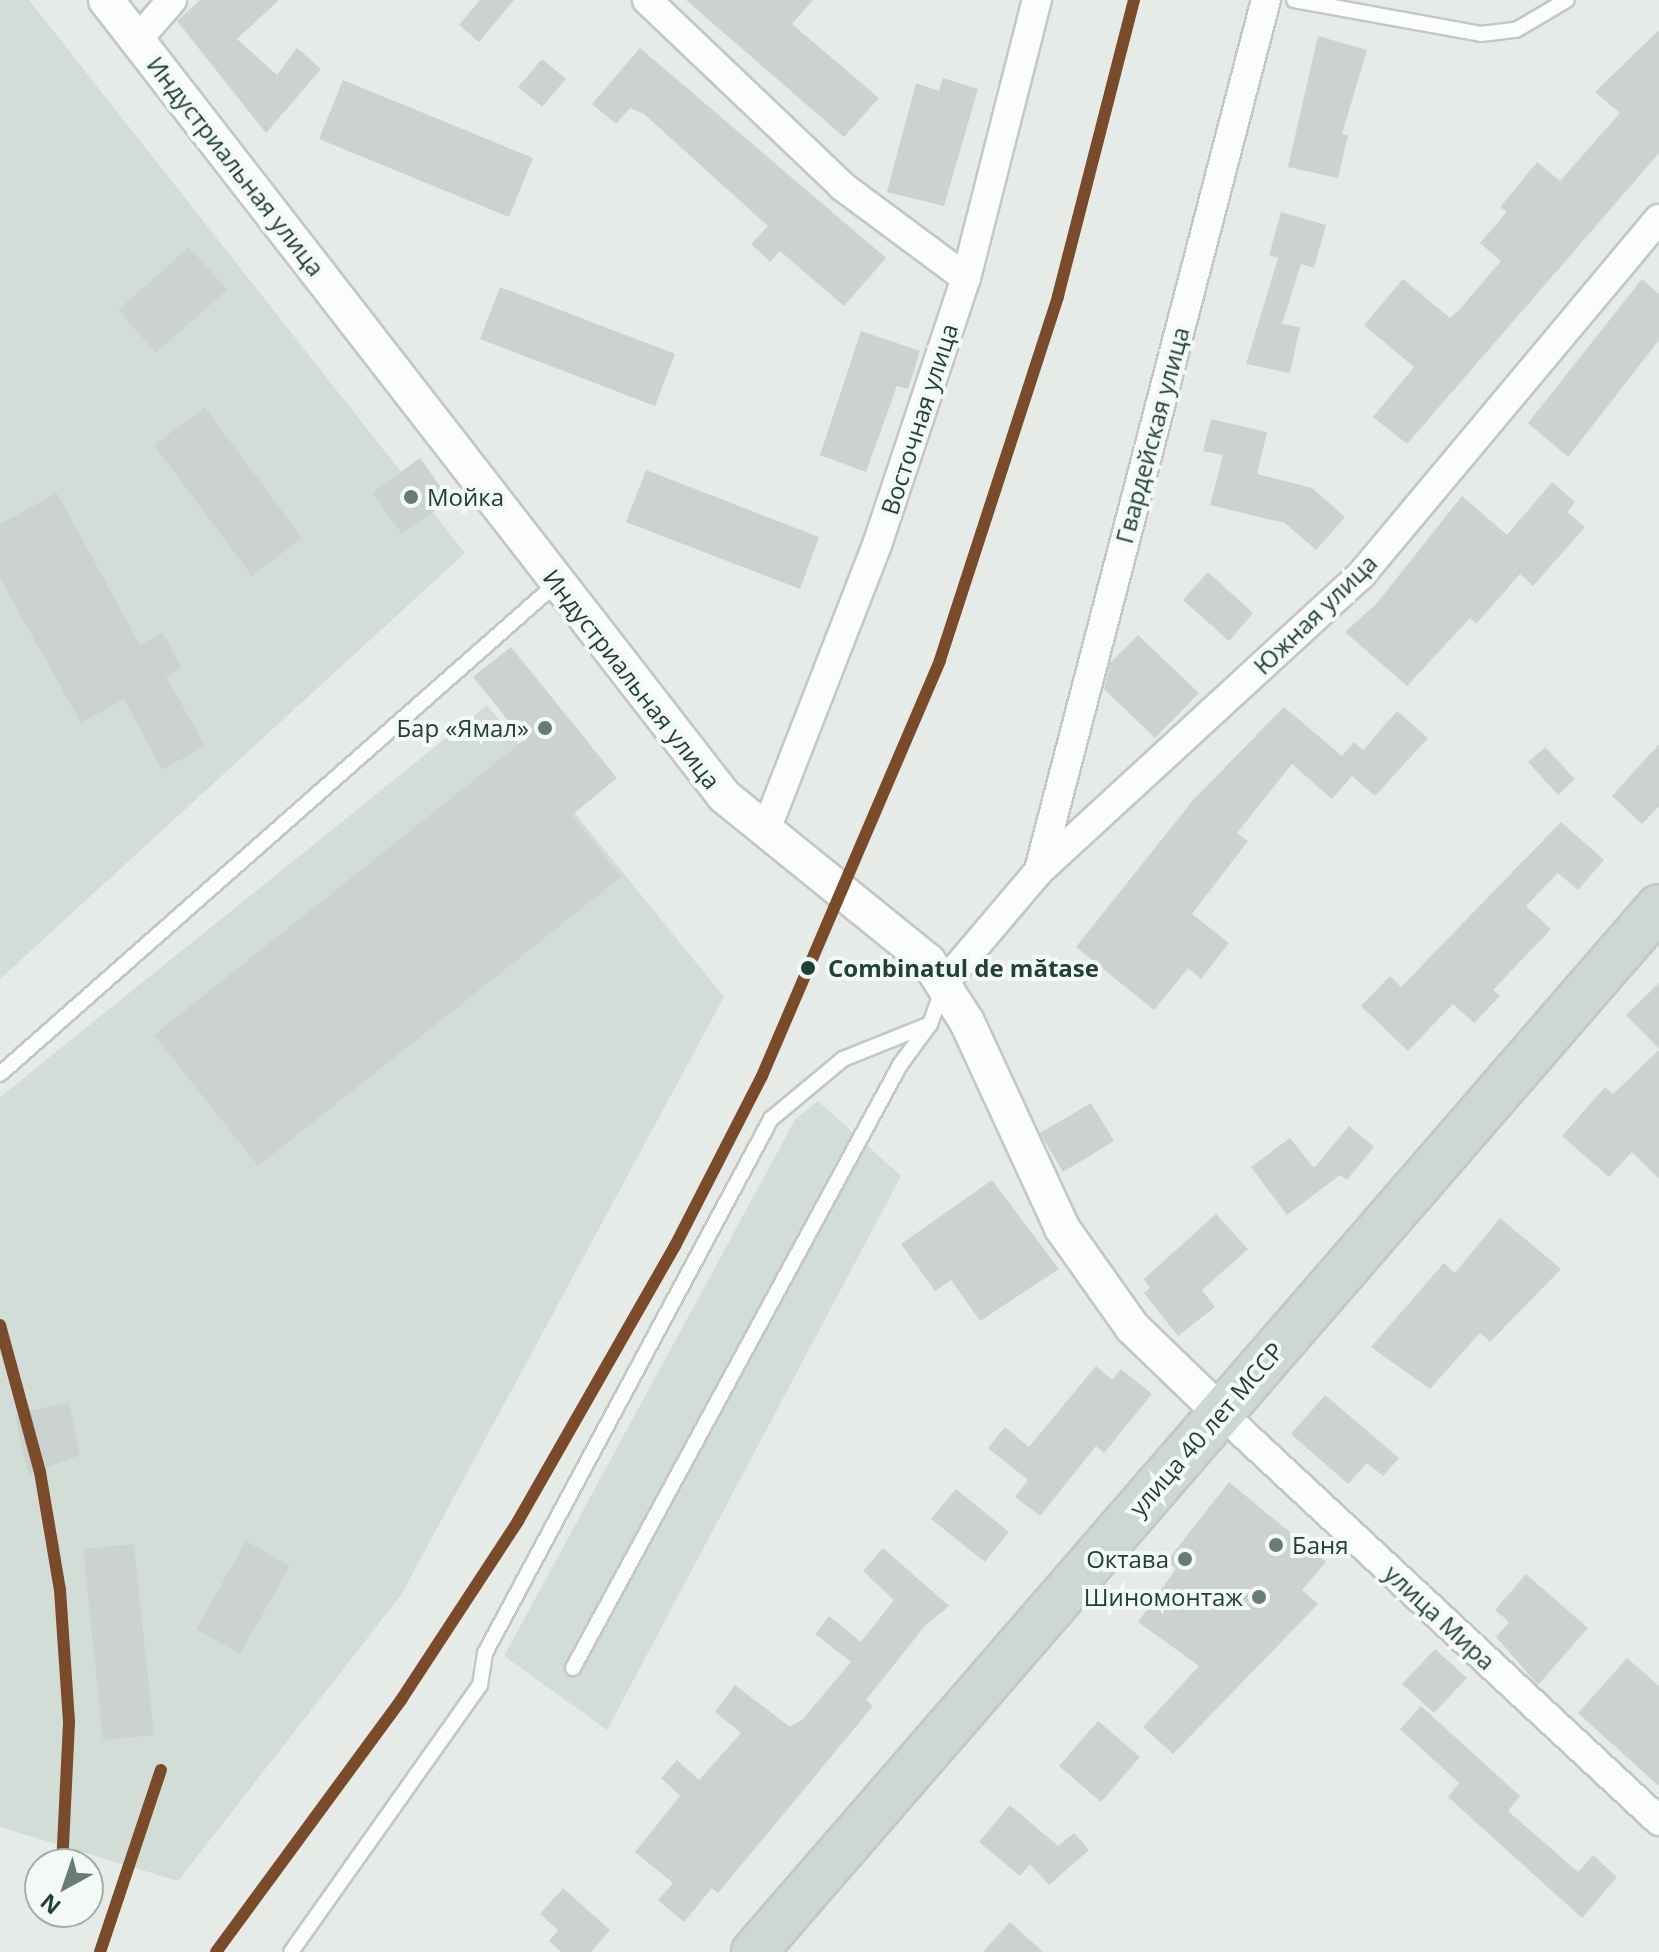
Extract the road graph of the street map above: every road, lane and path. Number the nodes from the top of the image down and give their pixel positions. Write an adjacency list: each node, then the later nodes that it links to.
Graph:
1 (106, 0): 8 (street, Индустриальная улица)
2 (172, 0): 8 (street)
3 (647, 0): 10 (street)
4 (1037, 0): 10 (street, Восточная улица)
5 (1266, 0): 13 (street, Гвардейская улица)
6 (1294, 0): 7 (lane)
7 (1567, 0)
8 (138, 39): 11 (street, Индустриальная улица)
9 (1659, 219): 13 (street, Южная улица)
10 (966, 278): 12 (street, Восточная улица)
11 (557, 583): 12 (street, Индустриальная улица); 17 (lane)
12 (767, 827): 15 (street, Индустриальная улица)
13 (1039, 871): 15 (street, Южная улица)
14 (1659, 907): 18 (main road, улица 40 лет МССР)
15 (944, 983): 16 (lane); 18 (street, Индустриальная улица)
16 (930, 1024): 19 (lane); 21 (lane)
17 (0, 1074)
18 (1220, 1412): 20 (street, улица Мира); 22 (main road, улица 40 лет МССР)
19 (573, 1668)
20 (1659, 1821)
21 (291, 1952)
22 (754, 1952)

